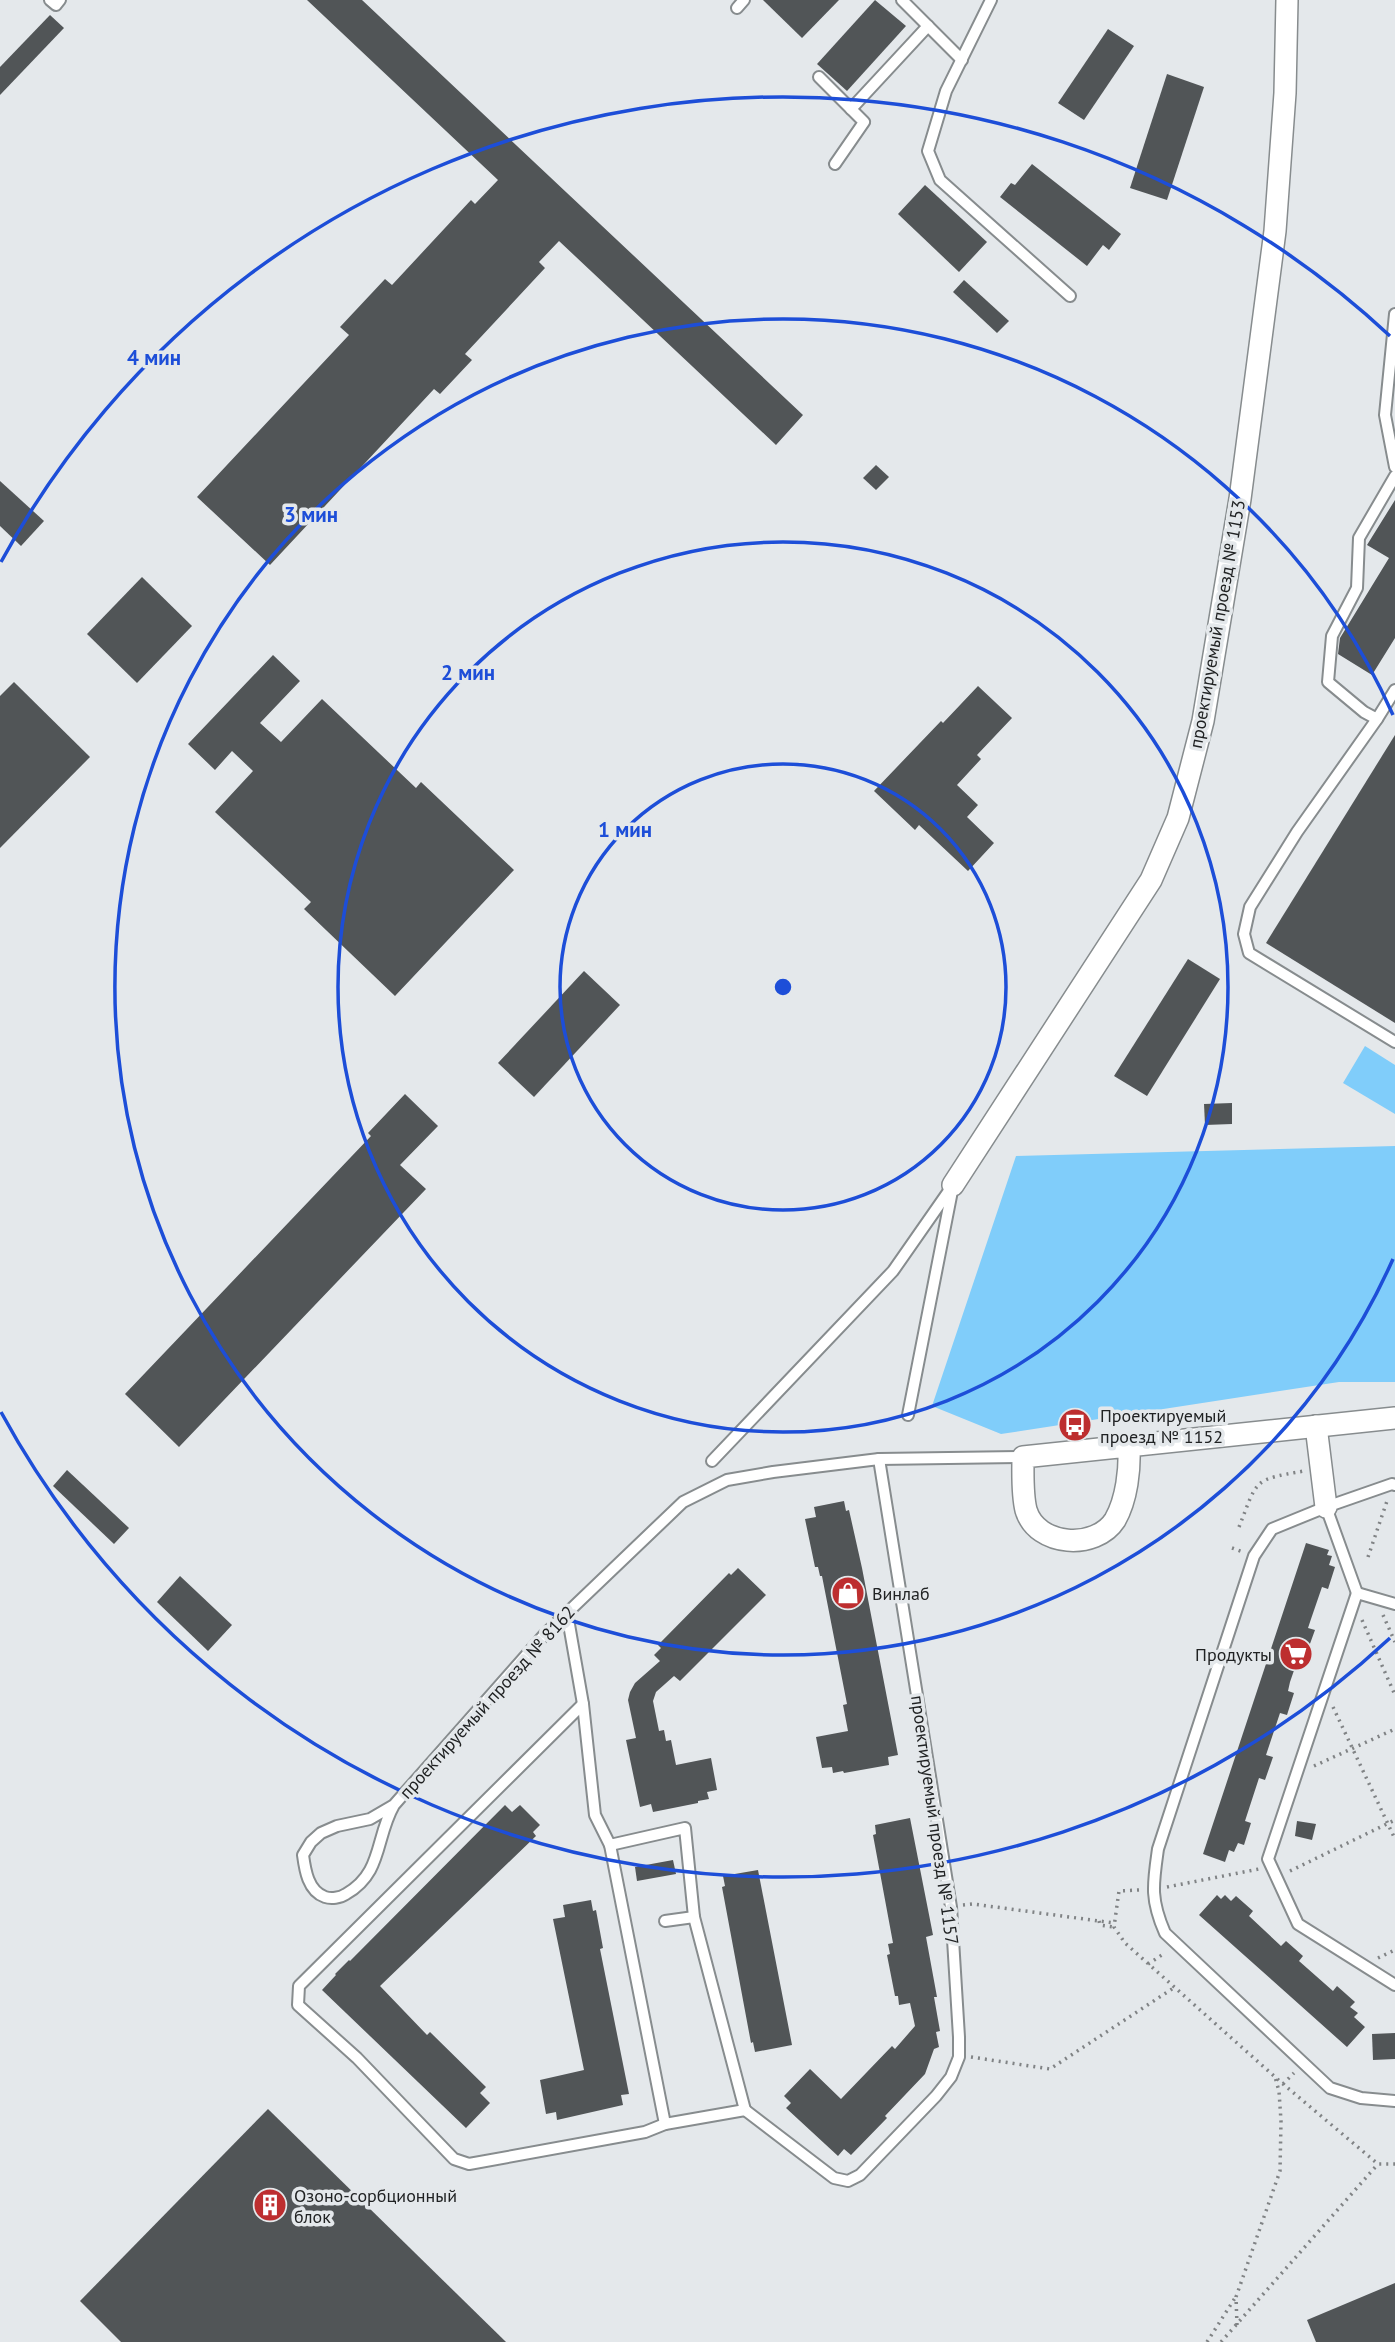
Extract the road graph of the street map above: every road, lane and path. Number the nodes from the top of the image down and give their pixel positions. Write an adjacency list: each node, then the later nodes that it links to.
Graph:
1 (50, 0): 2 (lane)
2 (60, 0)
3 (902, 0): 6 (lane)
4 (992, 0): 7 (lane)
5 (1287, 0): 18 (street, проектируемый проезд № 1153)
6 (928, 26): 7 (lane); 9 (lane)
7 (962, 60): 11 (lane)
8 (819, 77): 9 (lane)
9 (850, 109): 10 (lane)
10 (835, 164)
11 (1070, 296)
12 (1395, 314): 13 (lane)
13 (1395, 467)
14 (1395, 476): 16 (lane)
15 (1395, 690): 16 (lane)
16 (1377, 719): 17 (lane)
17 (1395, 1042)
18 (953, 1185): 19 (lane); 25 (lane)
19 (908, 1415)
20 (1395, 1418): 21 (street)
21 (1316, 1426): 22 (street); 26 (street)
22 (1129, 1446): 23 (street); 23 (street)
23 (1023, 1457): 24 (lane, проектируемый проезд № 8162)
24 (879, 1459): 34 (lane, проектируемый проезд № 8162); 49 (lane, проектируемый проезд № 1157)
25 (712, 1461)
26 (1320, 1471): 28 (street); 29 (path)
27 (1394, 1484): 28 (lane); 30 (path)
28 (1326, 1507): 31 (lane); 48 (lane)
29 (1239, 1527)
30 (1368, 1557)
31 (1356, 1597): 32 (lane); 36 (lane); 37 (path)
32 (1376, 1598): 33 (lane); 35 (path)
33 (1395, 1604)
34 (567, 1613): 38 (lane); 42 (lane, проектируемый проезд № 8162)
35 (1395, 1642)
36 (1325, 1690): 40 (path); 41 (lane)
37 (1395, 1695)
38 (583, 1704): 46 (lane); 63 (lane)
39 (1395, 1729): 40 (path)
40 (1353, 1749): 41 (path); 44 (path)
41 (1297, 1775): 47 (lane)
42 (394, 1805): 42 (lane, проектируемый проезд № 8162)
43 (1395, 1820): 44 (path)
44 (1388, 1823): 45 (path); 47 (path)
45 (1395, 1839)
46 (610, 1845): 50 (lane); 63 (lane)
47 (1274, 1872): 48 (path); 55 (lane)
48 (1152, 1890): 52 (path); 61 (lane)
49 (951, 1907): 52 (path); 62 (lane, проектируемый проезд № 1157)
50 (694, 1917): 51 (lane); 62 (lane)
51 (665, 1922)
52 (1114, 1925): 54 (path)
53 (1165, 1953): 54 (path)
54 (1148, 1964): 56 (path)
55 (1395, 1985)
56 (1175, 1987): 57 (path); 59 (path)
57 (973, 2057)
58 (1296, 2070): 60 (path)
59 (1274, 2075): 60 (path); 66 (path)
60 (1283, 2084): 64 (path)
61 (1395, 2101)
62 (745, 2110): 63 (lane)
63 (665, 2124)
64 (1378, 2164): 65 (path); 67 (path)
65 (1395, 2164)
66 (1236, 2297): 67 (path); 68 (path)
67 (1237, 2325): 69 (path)
68 (1208, 2342)
69 (1222, 2342)

